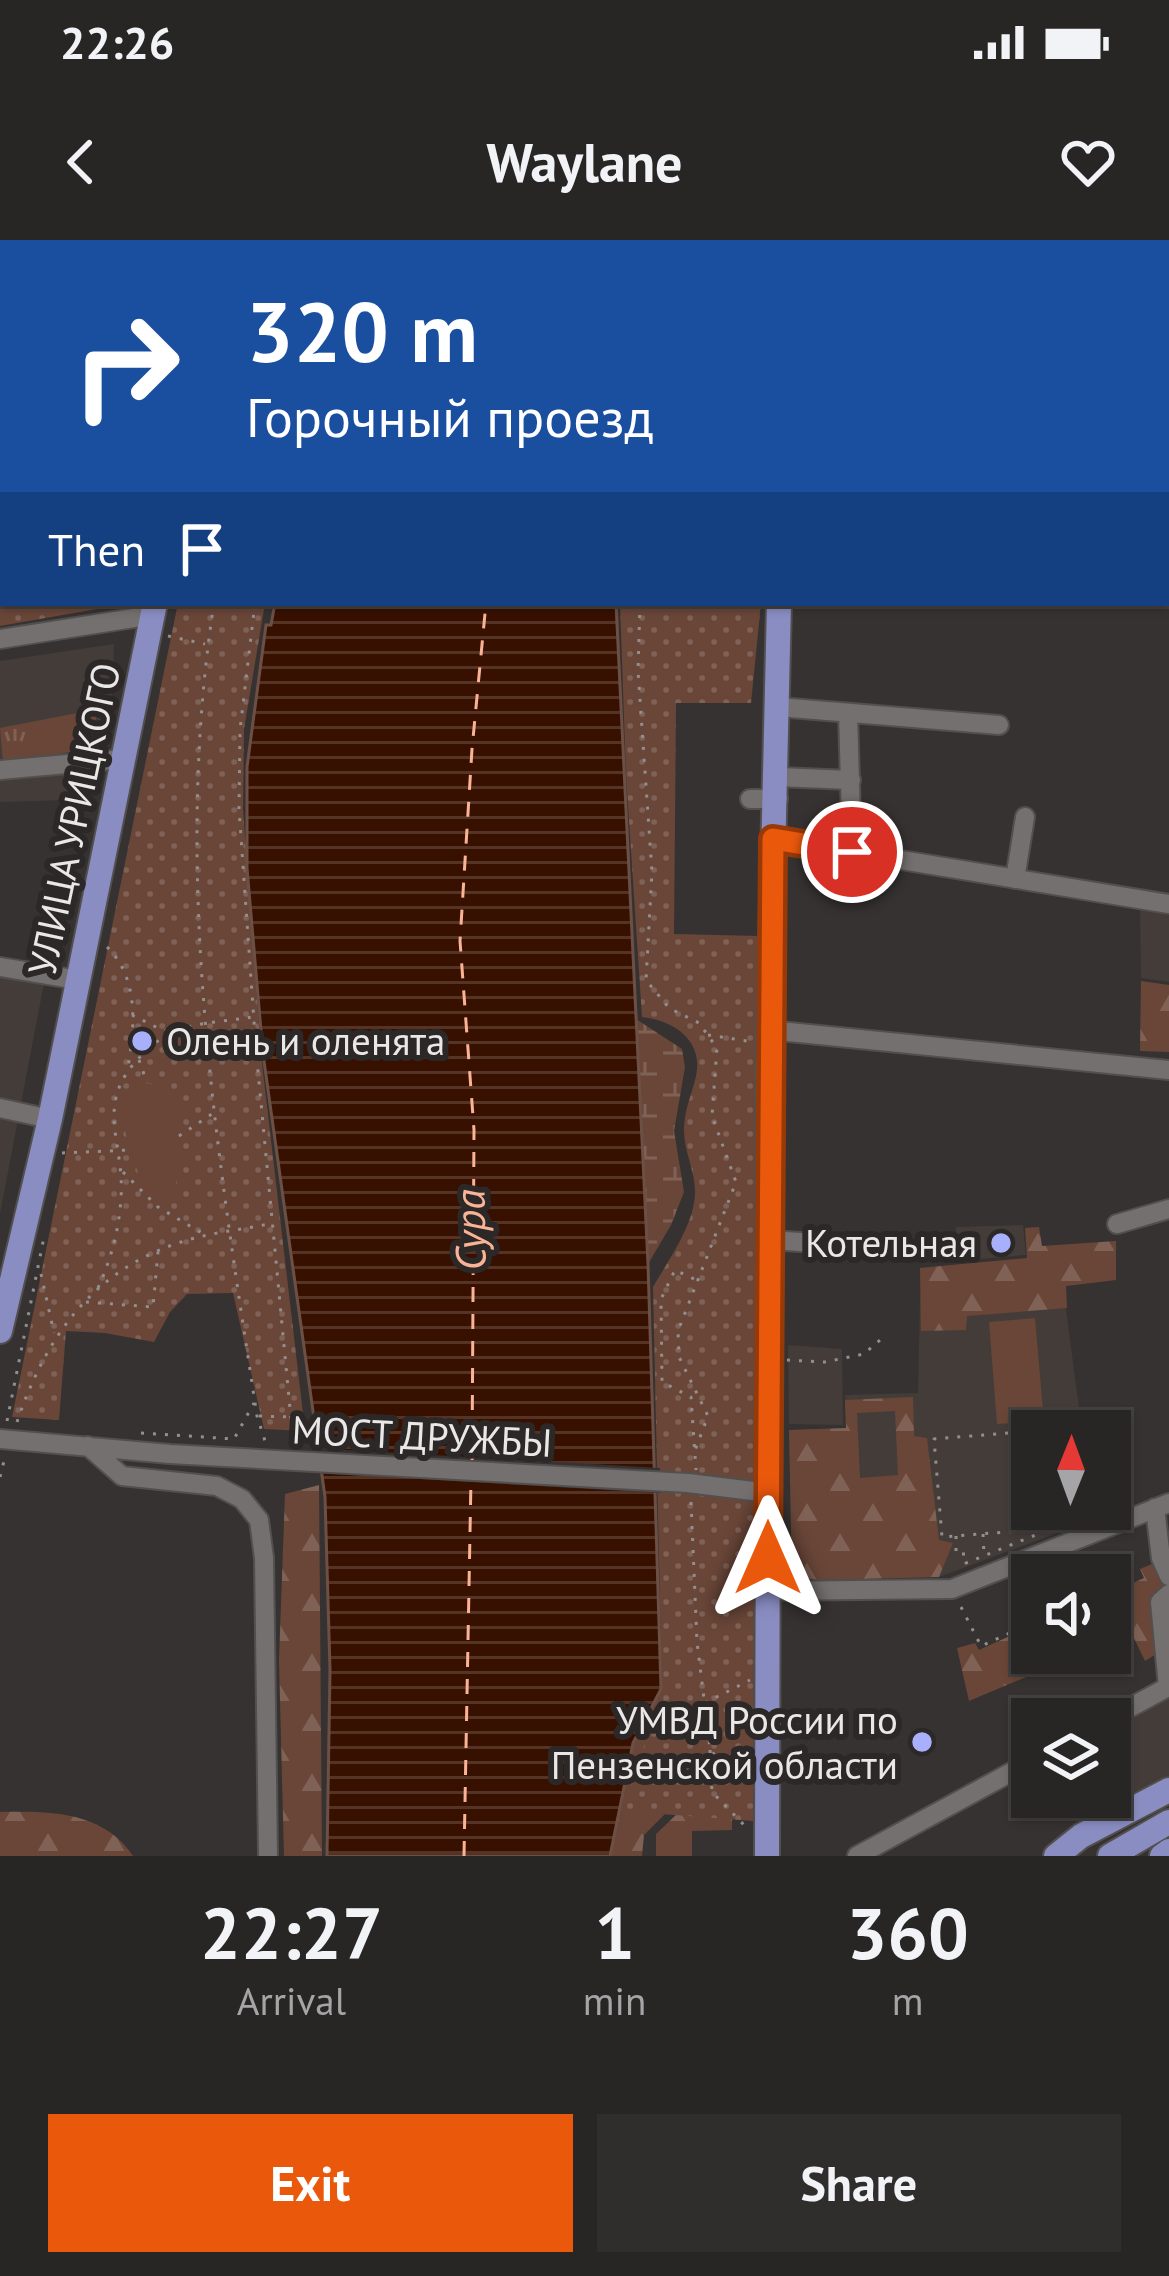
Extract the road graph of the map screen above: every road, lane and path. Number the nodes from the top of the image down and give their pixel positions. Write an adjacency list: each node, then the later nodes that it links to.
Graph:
1 (214, 606): 7 (path)
2 (255, 606): 25 (path)
3 (640, 606): 28 (path)
4 (779, 606): 8 (main road)
5 (158, 618): 6 (street); 7 (path); 11 (main road, УЛИЦА УРИЦКОГО)
6 (0, 639)
7 (208, 644): 26 (path)
8 (778, 707): 9 (street); 14 (main road)
9 (848, 712): 10 (street); 13 (street)
10 (999, 725)
11 (123, 759): 12 (street); 23 (main road, УЛИЦА УРИЦКОГО)
12 (0, 770)
13 (851, 780): 14 (street); 18 (street)
14 (778, 788): 15 (street); 17 (main road)
15 (750, 800)
16 (1025, 817): 19 (street)
17 (773, 839): 18 (street); 29 (main road)
18 (852, 852): 19 (street)
19 (1015, 879): 20 (street)
20 (1169, 904)
21 (102, 943): 24 (path)
22 (0, 967): 23 (street)
23 (78, 980): 36 (main road, УЛИЦА УРИЦКОГО)
24 (132, 1015): 27 (path); 31 (path)
25 (254, 1016): 26 (path); 43 (path)
26 (204, 1025): 27 (path); 35 (path)
27 (175, 1031): 30 (path)
28 (707, 1035): 29 (path); 51 (path)
29 (758, 1035): 32 (street); 47 (main road)
30 (138, 1059): 31 (path); 33 (path)
31 (128, 1069): 39 (path)
32 (1169, 1070)
33 (147, 1083)
34 (0, 1108): 36 (street)
35 (212, 1114): 37 (path); 45 (path)
36 (50, 1119): 54 (main road, УЛИЦА УРИЦКОГО)
37 (179, 1136)
38 (130, 1150): 39 (path)
39 (117, 1152): 40 (path); 41 (path)
40 (61, 1153)
41 (120, 1167): 46 (path); 52 (path)
42 (1169, 1209): 44 (street)
43 (271, 1224): 45 (path); 60 (path)
44 (1118, 1224)
45 (227, 1232): 46 (path); 58 (path)
46 (206, 1236): 49 (path)
47 (770, 1240): 48 (street); 78 (main road)
48 (860, 1246)
49 (158, 1252): 52 (path); 53 (path)
50 (41, 1274): 55 (path)
51 (696, 1280): 51 (path)
52 (98, 1288): 53 (path)
53 (84, 1302): 55 (path)
54 (0, 1331)
55 (55, 1334): 61 (path)
56 (880, 1340): 57 (path)
57 (785, 1360)
58 (255, 1401): 59 (path); 63 (path)
59 (257, 1416): 60 (path); 67 (path)
60 (290, 1417): 62 (path)
61 (17, 1423)
62 (292, 1430)
63 (140, 1433)
64 (1011, 1433): 74 (path)
65 (0, 1439): 66 (street, МОСТ ДРУЖБЫ)
66 (88, 1446): 67 (street, МОСТ ДРУЖБЫ); 91 (street)
67 (276, 1460): 68 (street, МОСТ ДРУЖБЫ)
68 (753, 1491)
69 (690, 1505): 83 (path)
70 (1162, 1506): 76 (street); 77 (street)
71 (1037, 1530): 73 (path)
72 (1048, 1530): 75 (path)
73 (983, 1534): 74 (path); 75 (path)
74 (956, 1536): 75 (path)
75 (984, 1559)
76 (1169, 1576)
77 (952, 1589): 78 (street); 80 (path)
78 (768, 1591): 90 (main road)
79 (1169, 1594): 82 (street)
80 (1011, 1633)
81 (757, 1676): 83 (path)
82 (1168, 1687): 84 (street)
83 (705, 1703): 85 (path)
84 (1131, 1707)
85 (710, 1748): 86 (path); 90 (path)
86 (756, 1771)
87 (1011, 1772): 92 (street)
88 (1169, 1790): 93 (main road)
89 (1169, 1822): 94 (main road)
90 (762, 1847)
91 (268, 1856)
92 (857, 1856)
93 (1056, 1856)
94 (1110, 1856)

